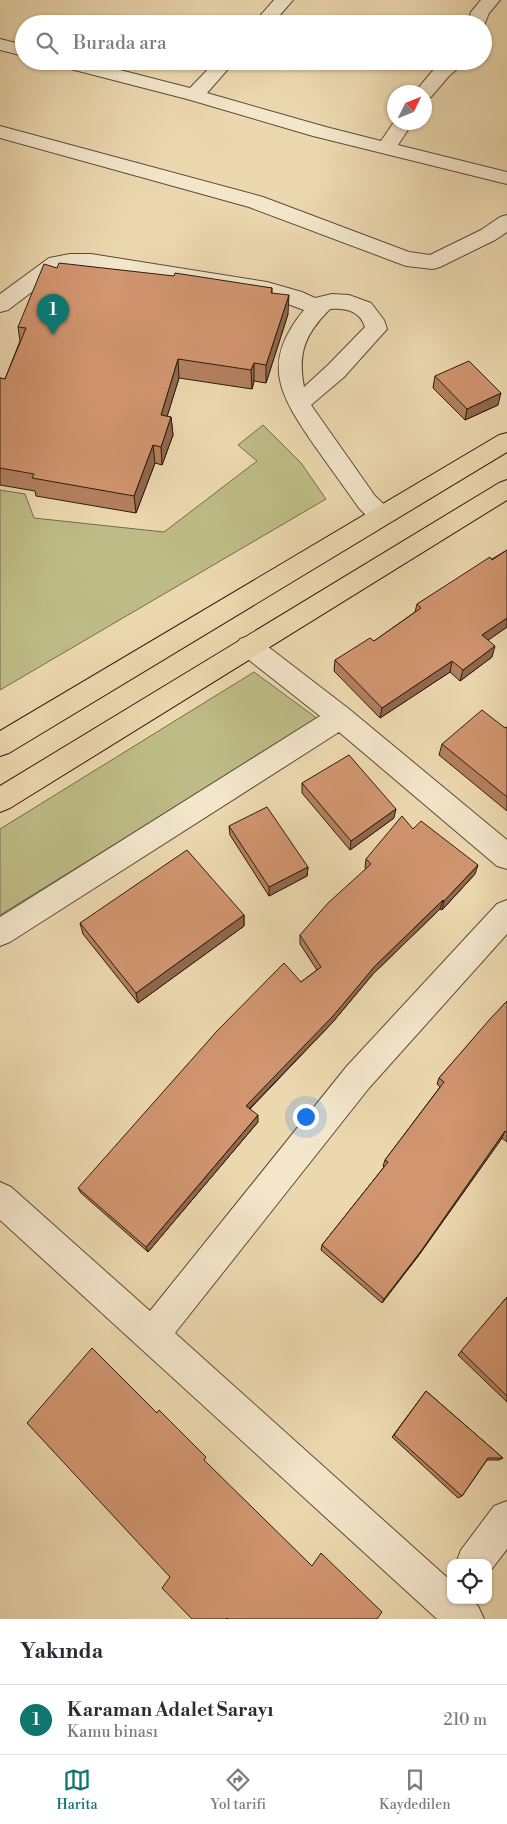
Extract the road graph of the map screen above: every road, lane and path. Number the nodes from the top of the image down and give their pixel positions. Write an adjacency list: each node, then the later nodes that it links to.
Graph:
1 (284, 0): 3 (street)
2 (491, 0): 4 (street)
3 (270, 15)
4 (479, 15)
5 (0, 44): 6 (street)
6 (15, 48)
7 (97, 70): 11 (street)
8 (218, 70): 11 (street)
9 (445, 70): 10 (street)
10 (431, 85)
11 (194, 95): 14 (street)
12 (398, 130): 14 (street)
13 (0, 132): 16 (street)
14 (386, 148): 15 (street)
15 (507, 178)
16 (507, 222)
17 (0, 305): 18 (street)
18 (318, 308): 19 (street); 19 (street)
19 (298, 404): 22 (street)
20 (507, 441): 22 (main road)
21 (507, 489): 23 (main road)
22 (382, 516): 25 (main road)
23 (249, 646): 24 (street); 26 (main road)
24 (340, 717): 27 (street); 29 (street)
25 (0, 745)
26 (0, 800)
27 (507, 857)
28 (507, 914): 31 (street)
29 (0, 933)
30 (0, 1198): 31 (street)
31 (152, 1335): 34 (street)
32 (507, 1519): 33 (street)
33 (477, 1559)
34 (448, 1608)

